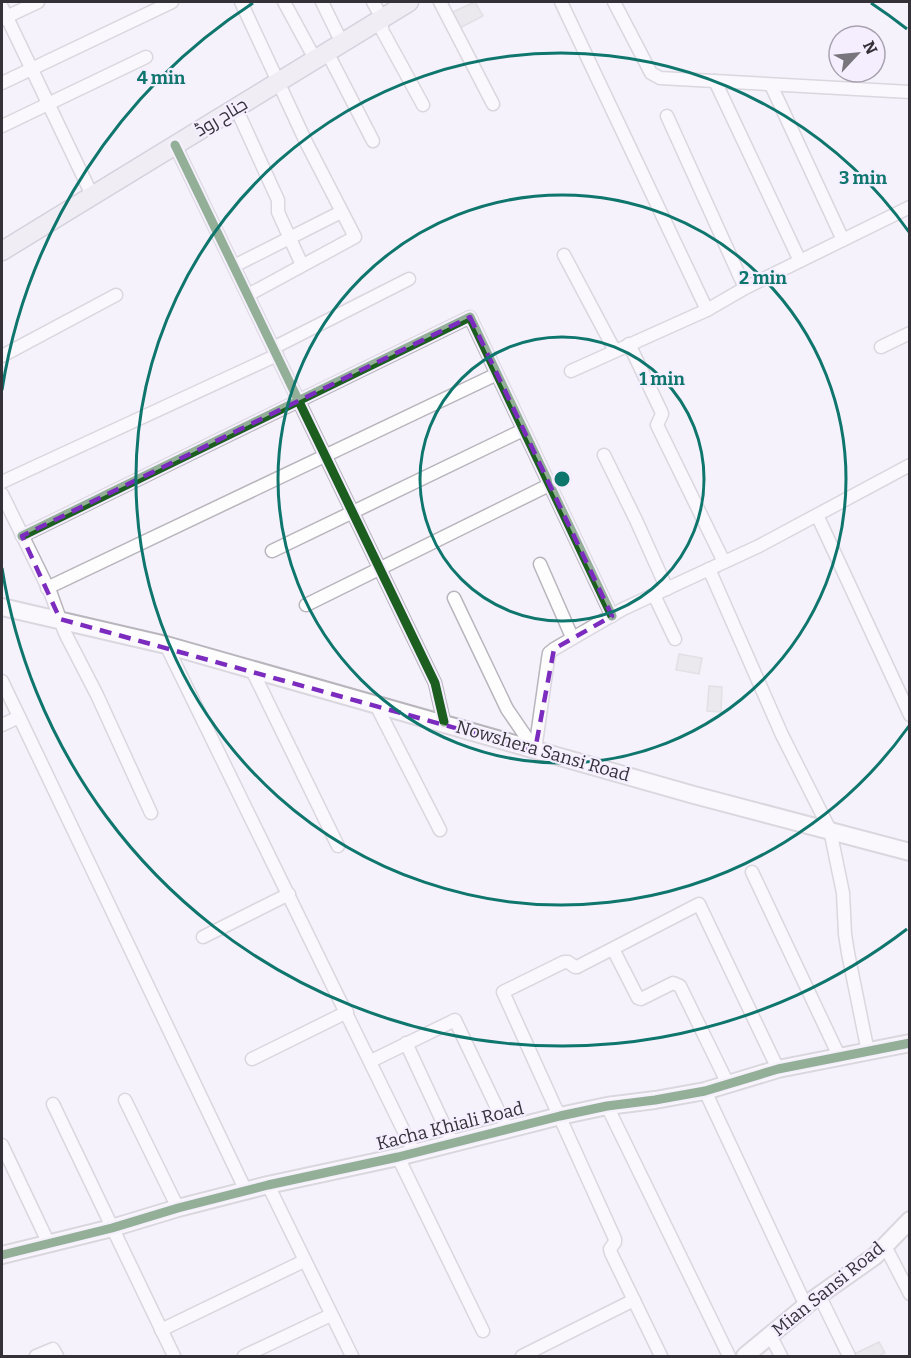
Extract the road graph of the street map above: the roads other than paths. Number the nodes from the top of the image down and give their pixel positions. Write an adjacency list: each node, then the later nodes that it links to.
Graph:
1 (38, 2): 11 (street)
2 (172, 2): 15 (street)
3 (241, 2): 17 (street)
4 (284, 2): 13 (street)
5 (322, 2): 13 (street)
6 (373, 2): 12 (street)
7 (409, 2): 12 (main road, جناح روڈ)
8 (440, 2): 22 (street)
9 (561, 2): 43 (street)
10 (614, 2): 16 (street)
11 (3, 14): 15 (street)
12 (382, 18): 13 (main road, جناح روڈ); 23 (street)
13 (328, 51): 17 (main road, جناح روڈ); 27 (street)
14 (146, 57): 21 (street)
15 (32, 69): 18 (street); 21 (street)
16 (715, 81): 19 (street); 36 (street)
17 (277, 82): 24 (main road, جناح روڈ); 31 (street)
18 (2, 83)
19 (771, 84): 20 (street); 33 (street)
20 (909, 92)
21 (49, 104): 26 (street); 29 (street)
22 (493, 104)
23 (423, 105)
24 (236, 108): 28 (main road, جناح روڈ); 32 (street)
25 (667, 116): 40 (street)
26 (2, 126)
27 (373, 141)
28 (175, 145): 29 (main road, جناح روڈ); 38 (street)
29 (93, 195): 34 (main road, جناح روڈ)
30 (909, 207): 33 (street)
31 (341, 212): 32 (street); 37 (street)
32 (290, 238): 37 (street); 38 (street)
33 (843, 240): 36 (street)
34 (2, 251)
35 (564, 255): 48 (street)
36 (800, 261): 40 (street)
37 (302, 265): 42 (street)
38 (234, 266): 42 (street)
39 (409, 279): 47 (street)
40 (745, 288): 43 (street)
41 (116, 295): 49 (street)
42 (248, 295): 47 (street)
43 (707, 310): 45 (street)
44 (909, 333): 46 (street)
45 (629, 344): 48 (street); 64 (street)
46 (881, 347)
47 (275, 351): 52 (street); 57 (street)
48 (615, 351): 50 (street)
49 (2, 356)
50 (571, 371)
51 (497, 374): 52 (street); 53 (street); 55 (street)
52 (299, 401): 55 (street); 62 (street)
53 (523, 430): 58 (street); 60 (street)
54 (604, 455): 69 (street)
55 (325, 456): 60 (street); 68 (street)
56 (909, 465): 61 (street)
57 (2, 482)
58 (549, 485): 66 (street); 74 (street)
59 (2, 494): 62 (street)
60 (352, 512): 63 (street); 66 (street)
61 (816, 515): 64 (street); 82 (street)
62 (22, 536): 68 (street)
63 (272, 551)
64 (724, 562): 67 (street)
65 (540, 564): 76 (street)
66 (380, 568): 72 (street); 84 (street)
67 (709, 569): 69 (street); 89 (street)
68 (47, 588): 75 (street)
69 (667, 589): 70 (street)
70 (654, 595): 74 (street); 77 (street)
71 (454, 598): 86 (street)
72 (306, 605)
73 (2, 607): 75 (street, Nowshera Sansi Road)
74 (612, 616): 76 (street)
75 (60, 619): 78 (street, Nowshera Sansi Road); 87 (street)
76 (572, 637): 86 (street)
77 (675, 639)
78 (166, 645): 79 (street, Nowshera Sansi Road); 93 (street)
79 (250, 668): 81 (street, Nowshera Sansi Road); 90 (street)
80 (2, 681): 83 (street)
81 (375, 703): 84 (street, Nowshera Sansi Road); 88 (street)
82 (909, 715)
83 (19, 717): 85 (street); 116 (street)
84 (444, 722): 86 (street, Nowshera Sansi Road)
85 (2, 725)
86 (535, 750): 89 (street, Nowshera Sansi Road)
87 (151, 813)
88 (440, 830)
89 (830, 830): 91 (street, Nowshera Sansi Road); 99 (street)
90 (338, 846)
91 (909, 852)
92 (752, 872): 100 (street)
93 (289, 894): 94 (street); 96 (street)
94 (203, 937)
95 (612, 949): 103 (street); 104 (street); 109 (street)
96 (347, 1012): 101 (street); 102 (street)
97 (406, 1043): 102 (street); 110 (street); 111 (street)
98 (909, 1043): 99 (street, Kacha Khiali Road)
99 (868, 1052): 100 (street, Kacha Khiali Road)
100 (840, 1058): 103 (street, Kacha Khiali Road)
101 (252, 1059)
102 (371, 1060): 113 (street)
103 (778, 1069): 104 (street, Kacha Khiali Road)
104 (729, 1084): 105 (street, Kacha Khiali Road)
105 (705, 1091): 108 (street, Kacha Khiali Road); 126 (street)
106 (125, 1100): 117 (street)
107 (53, 1104): 119 (street)
108 (607, 1106): 109 (street, Kacha Khiali Road); 138 (street)
109 (560, 1116): 110 (street, Kacha Khiali Road); 125 (street)
110 (507, 1128): 111 (street, Kacha Khiali Road)
111 (452, 1142): 113 (street, Kacha Khiali Road)
112 (2, 1145): 120 (street)
113 (414, 1152): 114 (street, Kacha Khiali Road)
114 (398, 1157): 115 (street, Kacha Khiali Road); 129 (street)
115 (268, 1185): 116 (street, Kacha Khiali Road); 123 (street)
116 (246, 1191): 117 (street, Kacha Khiali Road)
117 (178, 1208): 119 (street, Kacha Khiali Road)
118 (909, 1220): 121 (street, Mian Sansi Road)
119 (112, 1228): 120 (street, Kacha Khiali Road); 128 (street)
120 (49, 1244): 122 (street, Kacha Khiali Road)
121 (885, 1246): 124 (street); 126 (street, Mian Sansi Road)
122 (2, 1256)
123 (304, 1261): 127 (street); 128 (street)
124 (909, 1294)
125 (634, 1300): 136 (street); 137 (street)
126 (812, 1300): 130 (street, Mian Sansi Road); 141 (street)
127 (331, 1315): 134 (street); 135 (street)
128 (161, 1330): 133 (street)
129 (483, 1331)
130 (771, 1335): 139 (street, Mian Sansi Road); 140 (street)
131 (36, 1356): 132 (street)
132 (57, 1356)
133 (174, 1356)
134 (244, 1356)
135 (352, 1356)
136 (522, 1356)
137 (662, 1356)
138 (729, 1356)
139 (745, 1356)
140 (781, 1356)
141 (849, 1356)

